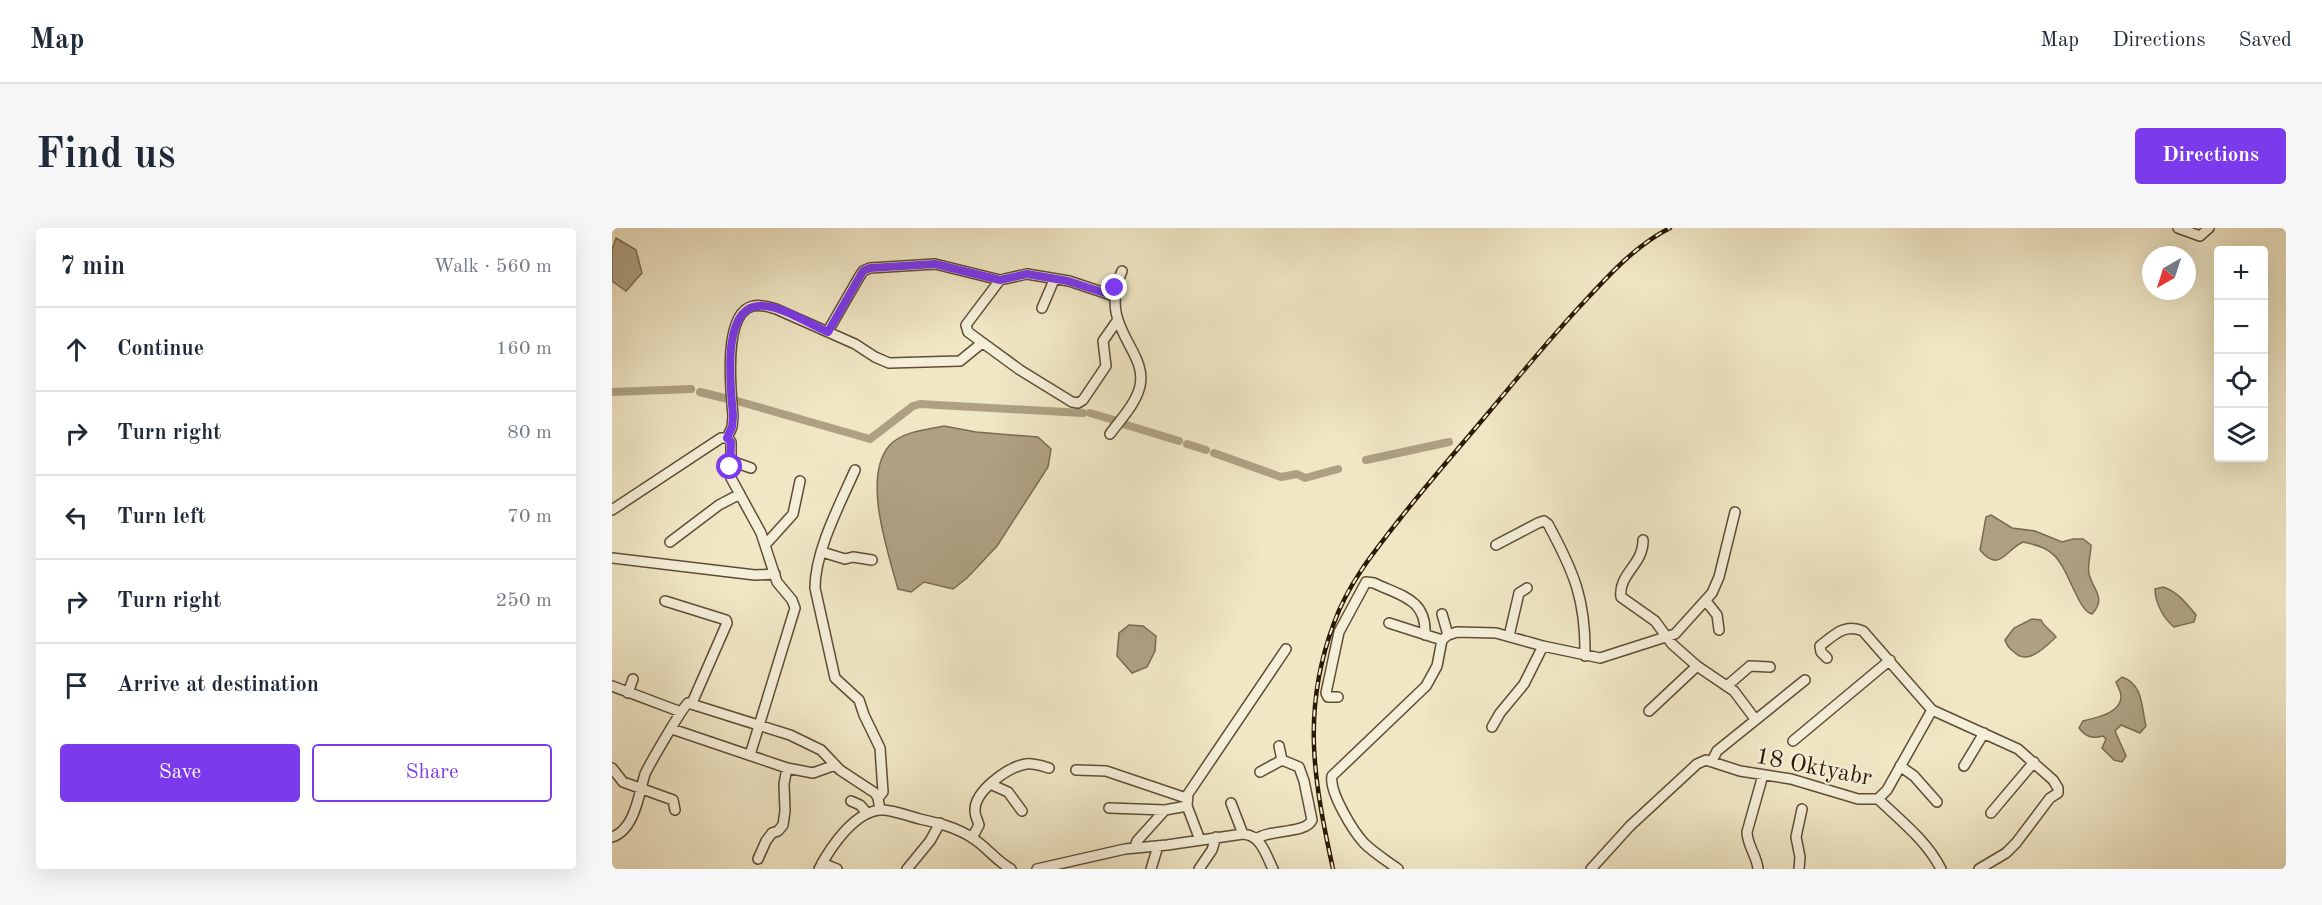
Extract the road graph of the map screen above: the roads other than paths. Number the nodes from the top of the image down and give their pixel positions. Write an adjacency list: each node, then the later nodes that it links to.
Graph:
1 (2178, 228): 2 (street)
2 (2208, 228)
3 (1122, 271): 6 (street)
4 (1000, 280): 5 (street); 9 (street); 10 (street)
5 (1054, 280): 6 (street); 7 (street)
6 (1114, 296): 8 (street)
7 (1042, 308)
8 (1117, 321): 10 (street); 11 (street)
9 (828, 332): 10 (street); 12 (street)
10 (982, 344)
11 (1110, 434)
12 (727, 438): 13 (street); 18 (street)
13 (730, 461): 14 (street); 17 (street)
14 (751, 468)
15 (855, 470): 24 (street)
16 (800, 482): 22 (street)
17 (740, 494): 21 (street); 22 (street)
18 (612, 510)
19 (1735, 512): 30 (street)
20 (1643, 540): 37 (street)
21 (670, 542)
22 (766, 544): 27 (street)
23 (1496, 545): 40 (street)
24 (822, 552): 26 (street); 77 (street)
25 (612, 558): 27 (street)
26 (872, 560)
27 (775, 574): 56 (street)
28 (1527, 588): 35 (street)
29 (664, 601): 51 (street)
30 (1706, 601): 33 (street); 37 (street)
31 (1442, 614): 36 (street)
32 (1389, 623): 34 (street)
33 (1719, 630)
34 (1425, 635): 36 (street); 50 (street)
35 (1509, 636): 36 (street); 38 (street)
36 (1445, 637): 110 (street)
37 (1667, 638): 40 (street); 43 (street)
38 (1543, 646): 40 (street); 57 (street)
39 (1286, 649): 80 (street)
40 (1585, 656)
41 (1827, 658): 42 (street)
42 (1890, 660): 52 (street); 60 (street)
43 (1697, 666): 48 (street); 53 (street)
44 (1770, 667): 48 (street)
45 (633, 679): 49 (street)
46 (1804, 680): 55 (street, 18 Oktyabr)
47 (612, 686): 49 (street)
48 (1728, 686): 55 (street)
49 (628, 693): 54 (street)
50 (1338, 697)
51 (692, 703): 54 (street); 56 (street)
52 (1932, 710): 59 (street); 67 (street, 18 Oktyabr)
53 (1649, 711)
54 (681, 712): 58 (street)
55 (1755, 719): 64 (street, 18 Oktyabr)
56 (759, 725): 62 (street); 66 (street)
57 (1492, 727)
58 (672, 729): 62 (street); 76 (street)
59 (1984, 733): 65 (street); 68 (street)
60 (1793, 741)
61 (1279, 746): 63 (street)
62 (750, 755): 70 (street)
63 (1282, 760): 73 (street); 96 (street)
64 (1712, 761): 74 (street, 18 Oktyabr); 111 (street, 18 Oktyabr)
65 (2034, 762): 90 (street); 100 (street)
66 (835, 765): 70 (street); 77 (street)
67 (1900, 766): 78 (street, 18 Oktyabr); 81 (street)
68 (1964, 766)
69 (612, 768): 76 (street)
70 (787, 768): 101 (street)
71 (1050, 768): 75 (street)
72 (1076, 770): 80 (street)
73 (1260, 772)
74 (1763, 775): 78 (street, 18 Oktyabr); 112 (street)
75 (990, 784): 88 (street); 95 (street)
76 (642, 788): 85 (street); 93 (street)
77 (878, 798): 86 (street)
78 (1878, 799): 114 (street)
79 (851, 801): 89 (street)
80 (1187, 802): 87 (street); 97 (street)
81 (1937, 802)
82 (1231, 803): 92 (street)
83 (1109, 808): 87 (street)
84 (1802, 809): 113 (street)
85 (675, 810)
86 (880, 810): 89 (street); 91 (street)
87 (1165, 810): 99 (street)
88 (1022, 811)
89 (867, 813): 102 (street)
90 (1991, 813)
91 (940, 823): 95 (street); 105 (street)
92 (1243, 834): 94 (street); 96 (street)
93 (612, 837)
94 (1216, 837): 97 (street); 108 (street)
95 (972, 838): 103 (street)
96 (1256, 839): 109 (street)
97 (1200, 840): 98 (street)
98 (1158, 846): 99 (street); 107 (street)
99 (1135, 847): 106 (street)
100 (2006, 853): 115 (street); 116 (street)
101 (758, 859)
102 (821, 866): 104 (street)
103 (1006, 868)
104 (837, 869)
105 (907, 869)
106 (1037, 869)
107 (1151, 869)
108 (1199, 869)
109 (1273, 869)
110 (1398, 869)
111 (1591, 869)
112 (1758, 869)
113 (1799, 869)
114 (1941, 869)
115 (1979, 869)
116 (1995, 869)

